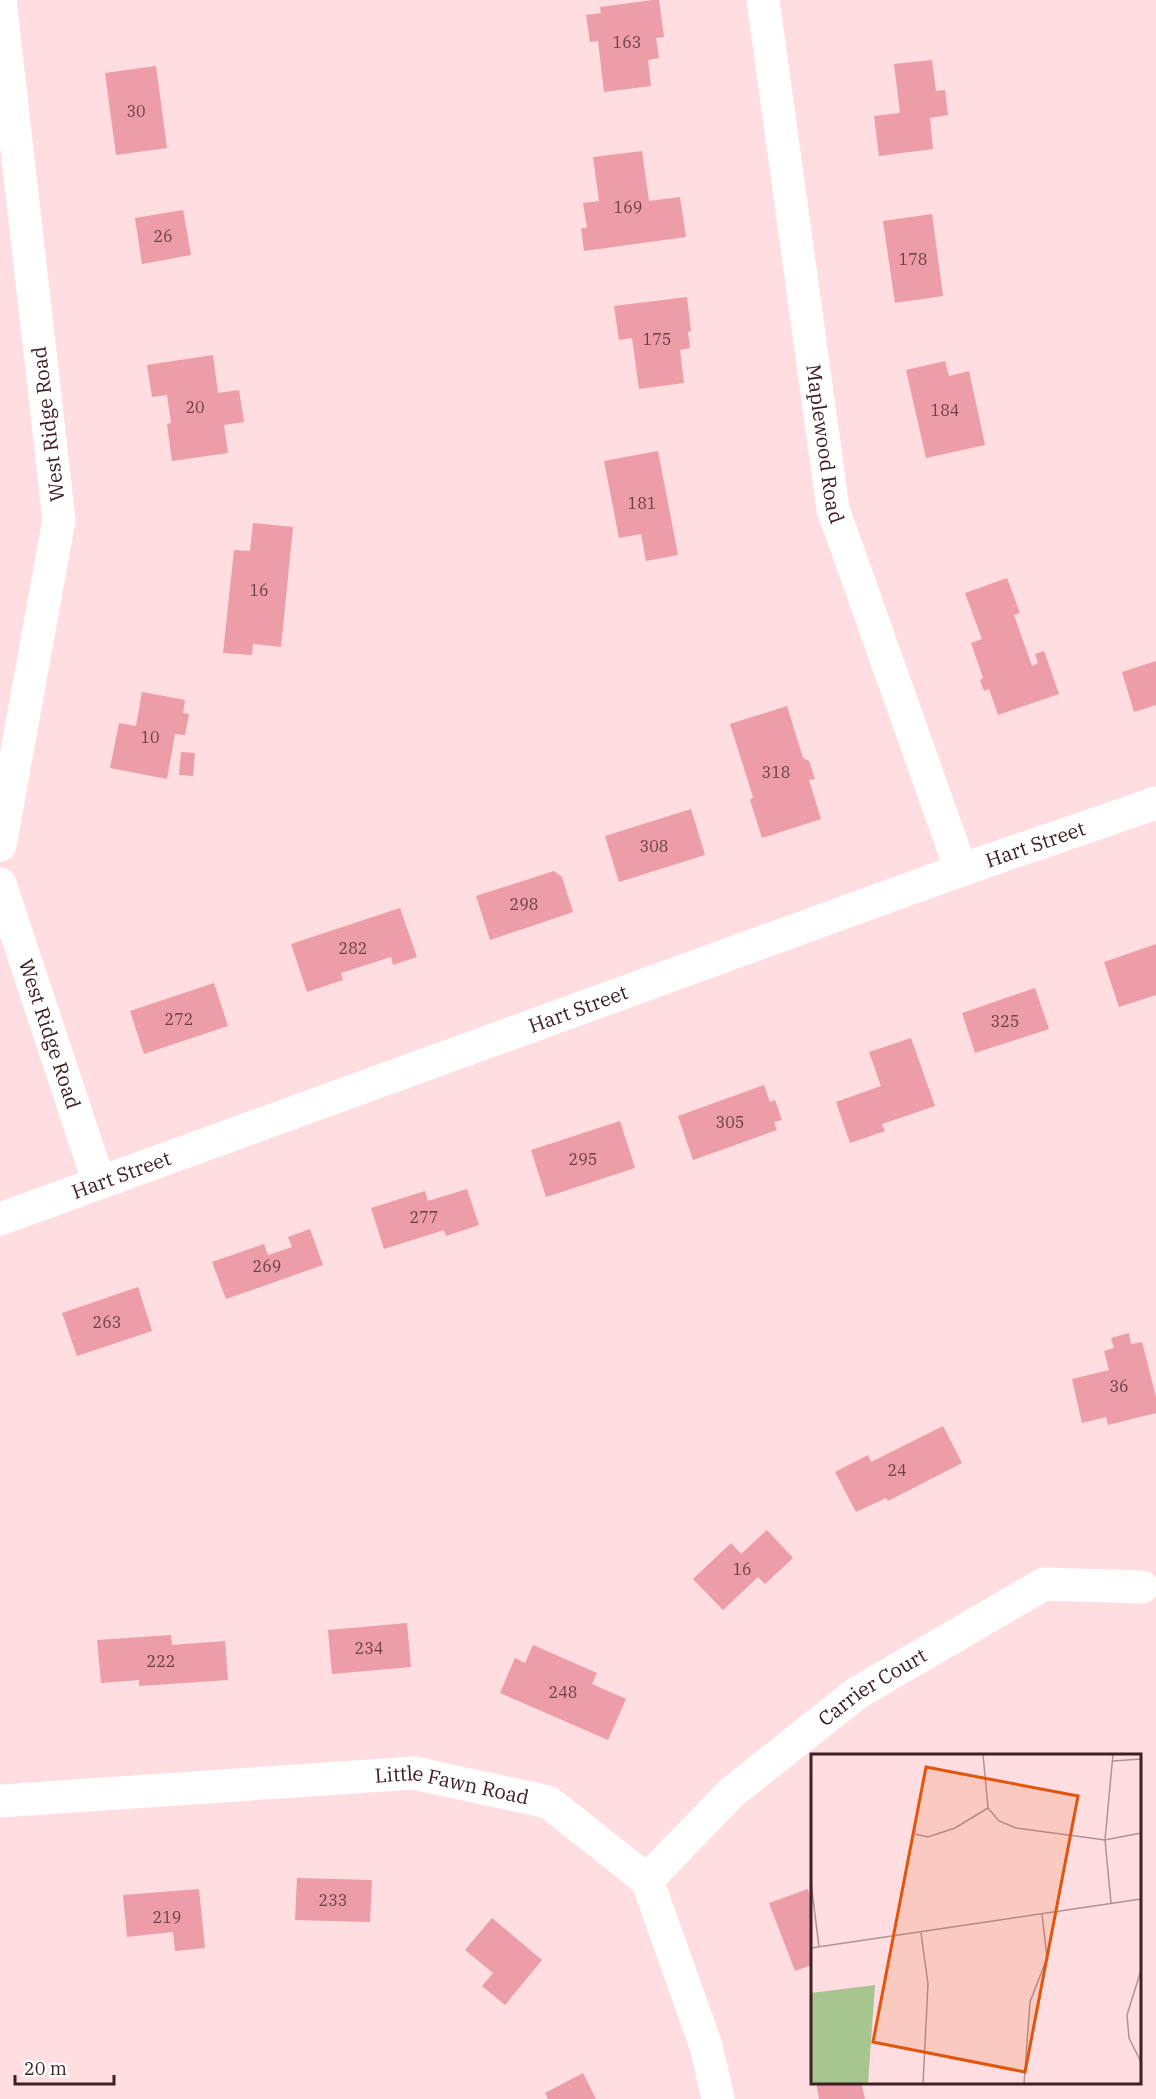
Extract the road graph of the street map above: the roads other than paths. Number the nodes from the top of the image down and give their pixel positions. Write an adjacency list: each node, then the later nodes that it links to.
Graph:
1 (0, 0): 4 (street, West Ridge Road)
2 (763, 0): 5 (street, Maplewood Road)
3 (1156, 803): 5 (street, Hart Street)
4 (0, 845)
5 (961, 870): 7 (street, Hart Street)
6 (0, 884): 7 (street, West Ridge Road)
7 (99, 1183): 8 (street, Hart Street)
8 (0, 1219)
9 (1142, 1587): 11 (street, Carrier Court)
10 (0, 1801): 11 (street, Little Fawn Road)
11 (647, 1880): 12 (street)
12 (718, 2099)

